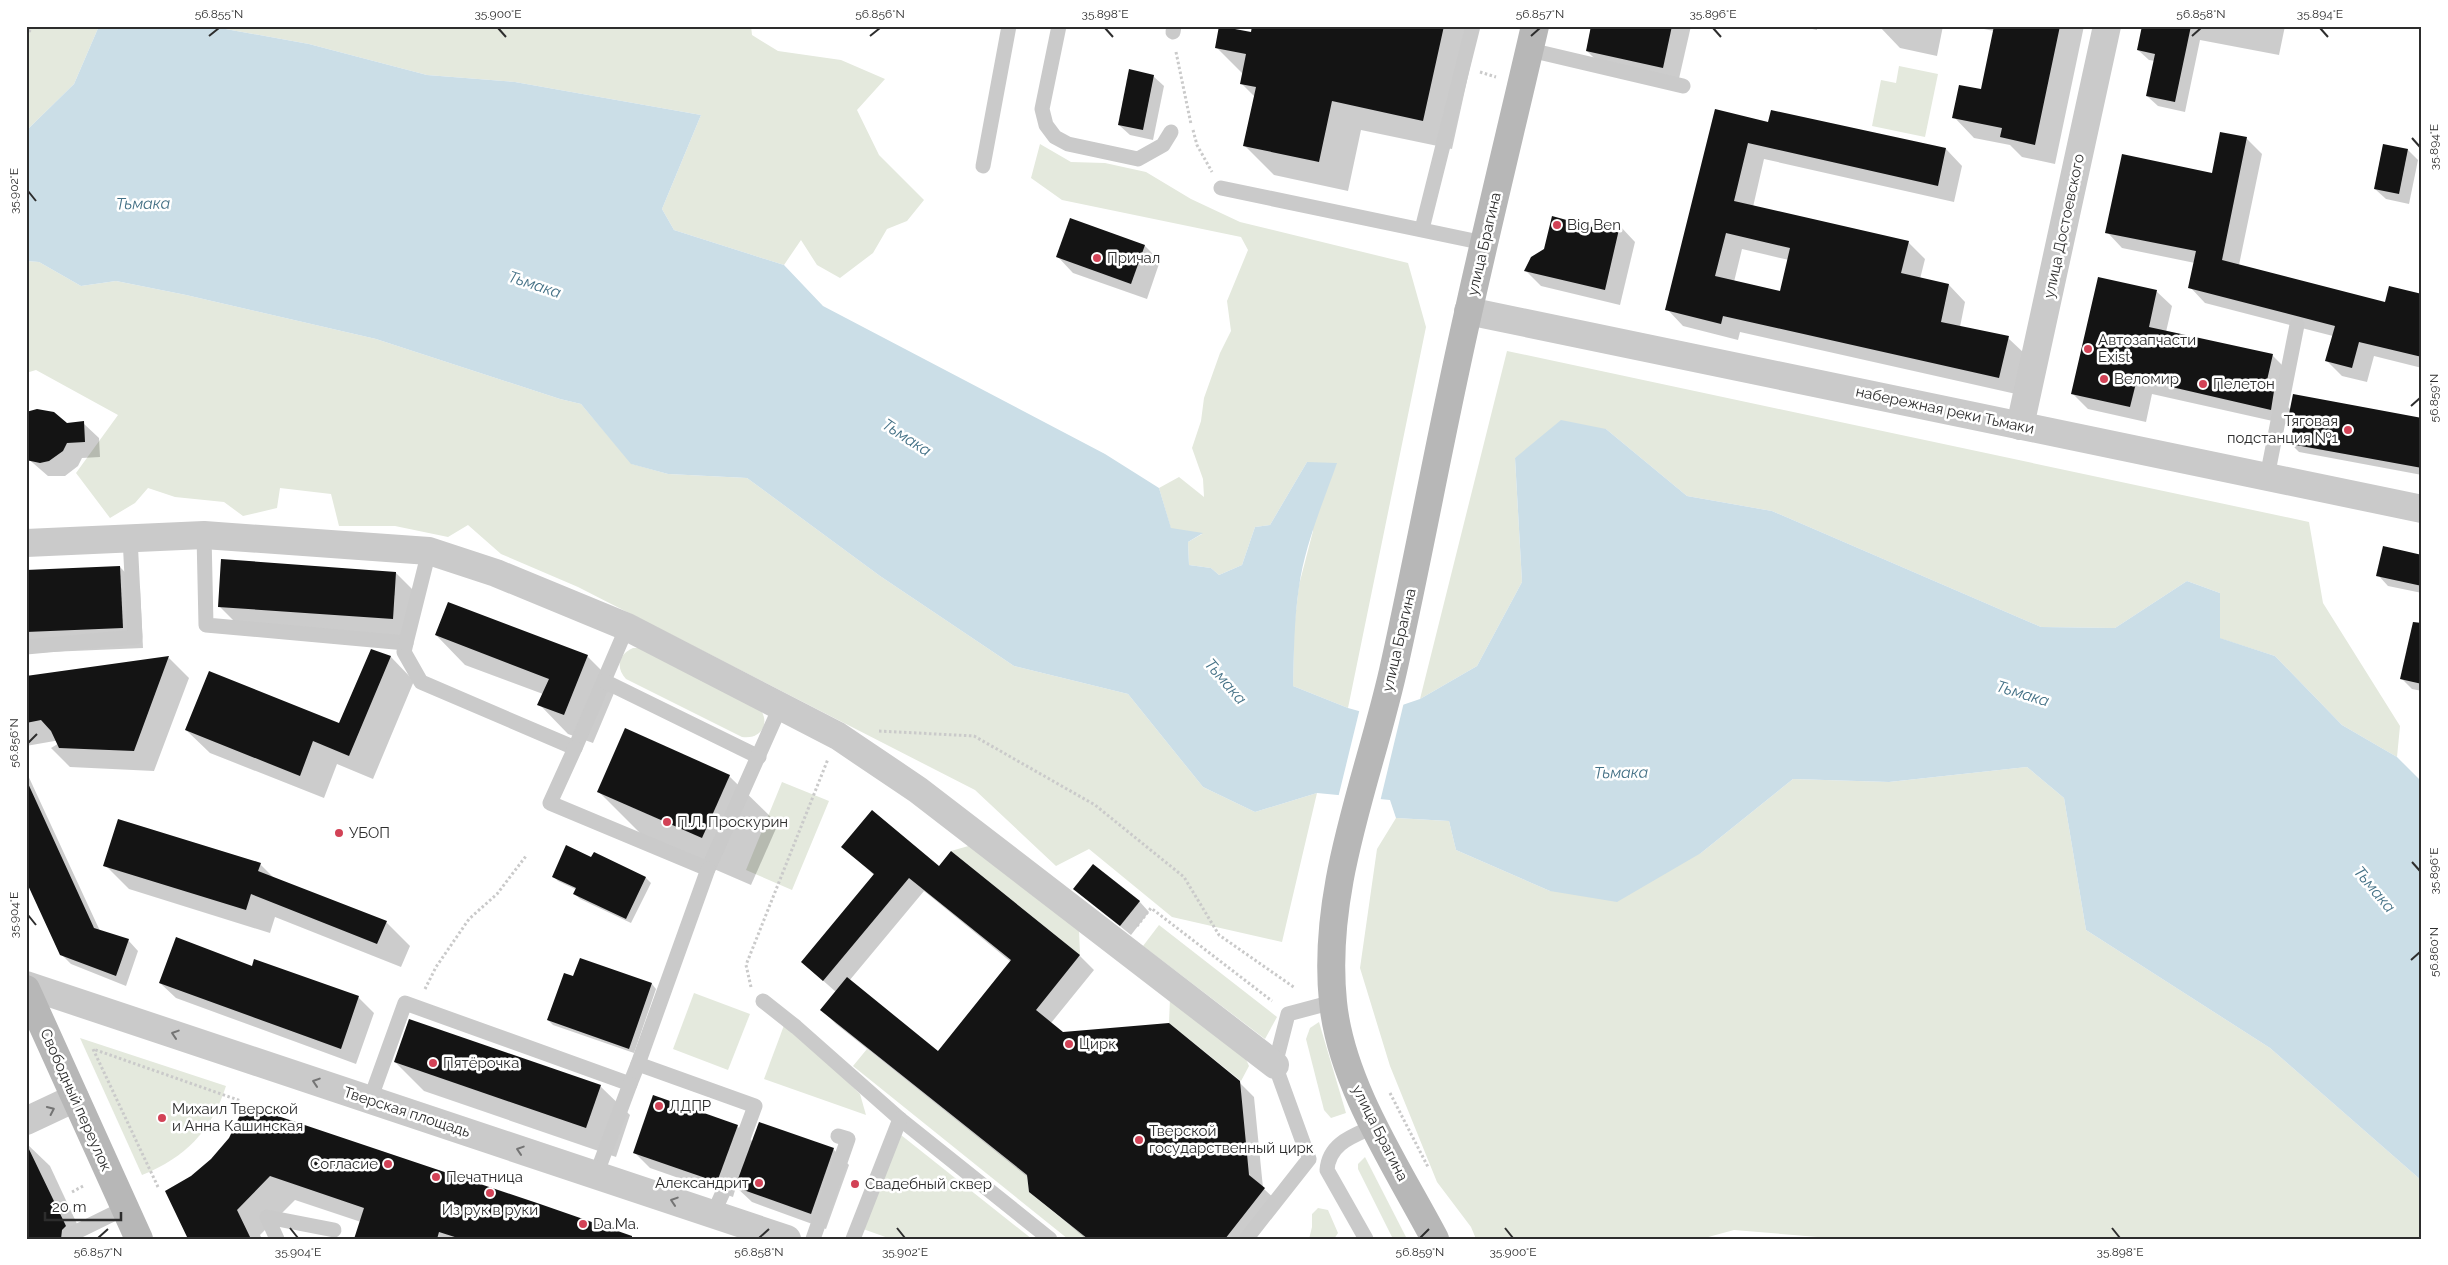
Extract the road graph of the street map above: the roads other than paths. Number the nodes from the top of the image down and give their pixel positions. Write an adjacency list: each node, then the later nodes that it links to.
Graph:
1 (1009, 26): 8 (lane)
2 (1059, 26): 7 (lane)
3 (1474, 26): 10 (lane)
4 (2107, 26): 14 (street, улица Достоевского)
5 (1533, 38): 6 (lane); 11 (street, улица Брагина)
6 (1683, 86)
7 (1170, 132)
8 (983, 166)
9 (1221, 188): 10 (lane)
10 (1422, 229): 11 (lane)
11 (1484, 243): 12 (street, улица Брагина)
12 (1468, 311): 14 (street, набережная реки Тьмаки); 32 (street, улица Брагина)
13 (2297, 325): 15 (lane)
14 (2020, 426): 15 (street, набережная реки Тьмаки)
15 (2267, 477): 16 (street, набережная реки Тьмаки)
16 (2422, 509)
17 (204, 535): 18 (street); 20 (street); 22 (lane)
18 (130, 537): 19 (street); 23 (lane)
19 (26, 543)
20 (429, 551): 21 (street); 22 (lane)
21 (627, 627): 24 (lane); 25 (street)
22 (406, 643): 26 (lane)
23 (26, 647)
24 (604, 681): 26 (lane); 27 (lane)
25 (781, 705): 27 (lane); 34 (street)
26 (574, 748): 28 (lane)
27 (758, 757): 28 (lane)
28 (708, 869): 33 (lane)
29 (26, 985): 37 (street, Тверская площадь, one-way to 29)
30 (26, 989): 36 (street, Свободный переулок)
31 (758, 998): 38 (lane)
32 (1333, 1002): 34 (lane); 40 (street, улица Брагина)
33 (638, 1064): 35 (lane); 44 (lane)
34 (1275, 1065): 54 (lane)
35 (630, 1084): 37 (lane); 42 (lane)
36 (75, 1098): 39 (street, one-way to 36); 43 (street, Свободный переулок)
37 (370, 1100): 42 (street, Тверская площадь, one-way to 37)
38 (900, 1120): 52 (lane); 53 (lane)
39 (26, 1121)
40 (1375, 1126): 55 (lane); 56 (street, улица Брагина)
41 (838, 1136): 51 (lane)
42 (596, 1175): 44 (street, Тверская площадь, one-way to 42)
43 (125, 1208): 47 (lane); 48 (street, Свободный переулок)
44 (712, 1214): 46 (street, Тверская площадь)
45 (334, 1230): 49 (lane)
46 (754, 1233): 50 (street, Тверская площадь)
47 (70, 1235)
48 (139, 1239)
49 (277, 1239)
50 (787, 1239)
51 (813, 1239)
52 (853, 1239)
53 (1050, 1239)
54 (1246, 1239)
55 (1366, 1239)
56 (1435, 1239)

